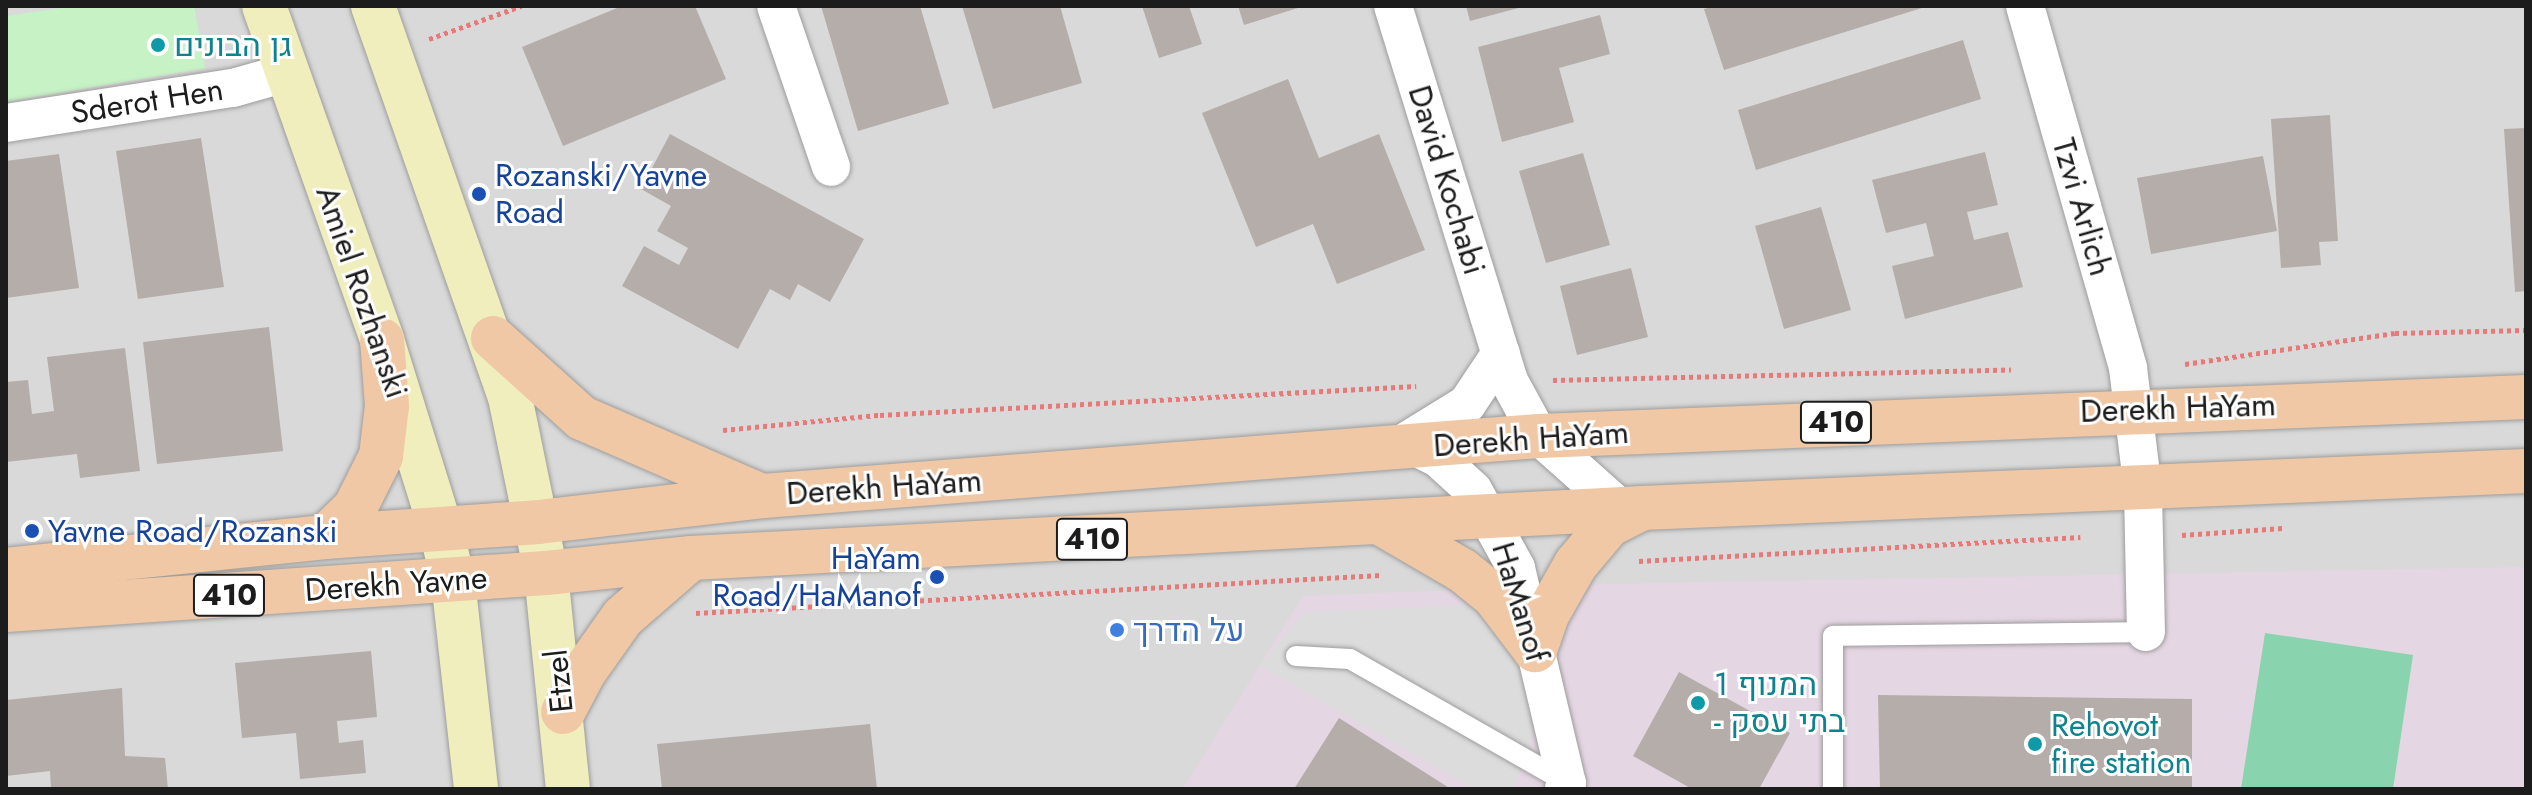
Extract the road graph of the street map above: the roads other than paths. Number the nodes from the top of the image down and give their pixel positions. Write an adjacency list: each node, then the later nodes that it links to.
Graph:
1 (264, 6): 6 (street, Amiel Rozhanski)
2 (373, 6): 9 (street)
3 (776, 6): 8 (street)
4 (1393, 6): 11 (street, David Kochabi)
5 (2025, 6): 12 (street, Tzvi Arlich)
6 (286, 73): 7 (street, Sderot Hen); 10 (street, Amiel Rozhanski)
7 (6, 123)
8 (831, 167)
9 (493, 338): 18 (main road); 21 (street)
10 (382, 340): 23 (street, Amiel Rozhanski); 24 (main road)
11 (1498, 372): 14 (street, David Kochabi); 15 (street)
12 (2131, 389): 13 (main road, Derekh HaYam / 410); 14 (main road, Derekh HaYam / 410); 17 (street, Tzvi Arlich)
13 (2526, 397)
14 (1539, 436): 15 (main road, Derekh HaYam / 410); 19 (street, David Kochabi)
15 (1405, 448): 18 (main road, Derekh HaYam / 410); 20 (street, HaManof)
16 (2526, 471): 17 (main road, Derekh HaYam / 410)
17 (2143, 491): 19 (main road, Derekh HaYam / 410); 30 (street, Tzvi Arlich)
18 (763, 496): 21 (main road, Derekh HaYam / 410)
19 (1632, 509): 20 (main road, Derekh HaYam / 410); 31 (main road)
20 (1494, 519): 22 (main road, Derekh HaYam / 410); 31 (street, HaManof)
21 (538, 522): 23 (main road, Derekh Yavne / 410); 27 (street)
22 (1384, 525): 25 (main road, Derekh HaYam / 410); 31 (main road)
23 (441, 530): 24 (main road, Derekh Yavne / 410); 28 (street, Amiel Rozhanski)
24 (325, 537): 26 (main road, Derekh Yavne / 410)
25 (691, 558): 27 (main road, Derekh HaYam / 410); 33 (main road)
26 (6, 570)
27 (546, 573): 28 (main road, Derekh Yavne / 410); 33 (street, Etzel)
28 (453, 580): 29 (main road, Derekh Yavne / 410); 35 (street)
29 (6, 610)
30 (2146, 632): 37 (lane)
31 (1535, 650): 34 (street, HaManof)
32 (1296, 656): 34 (lane)
33 (563, 712): 36 (street, Etzel)
34 (1565, 786)
35 (476, 789)
36 (568, 789)
37 (1833, 789)

